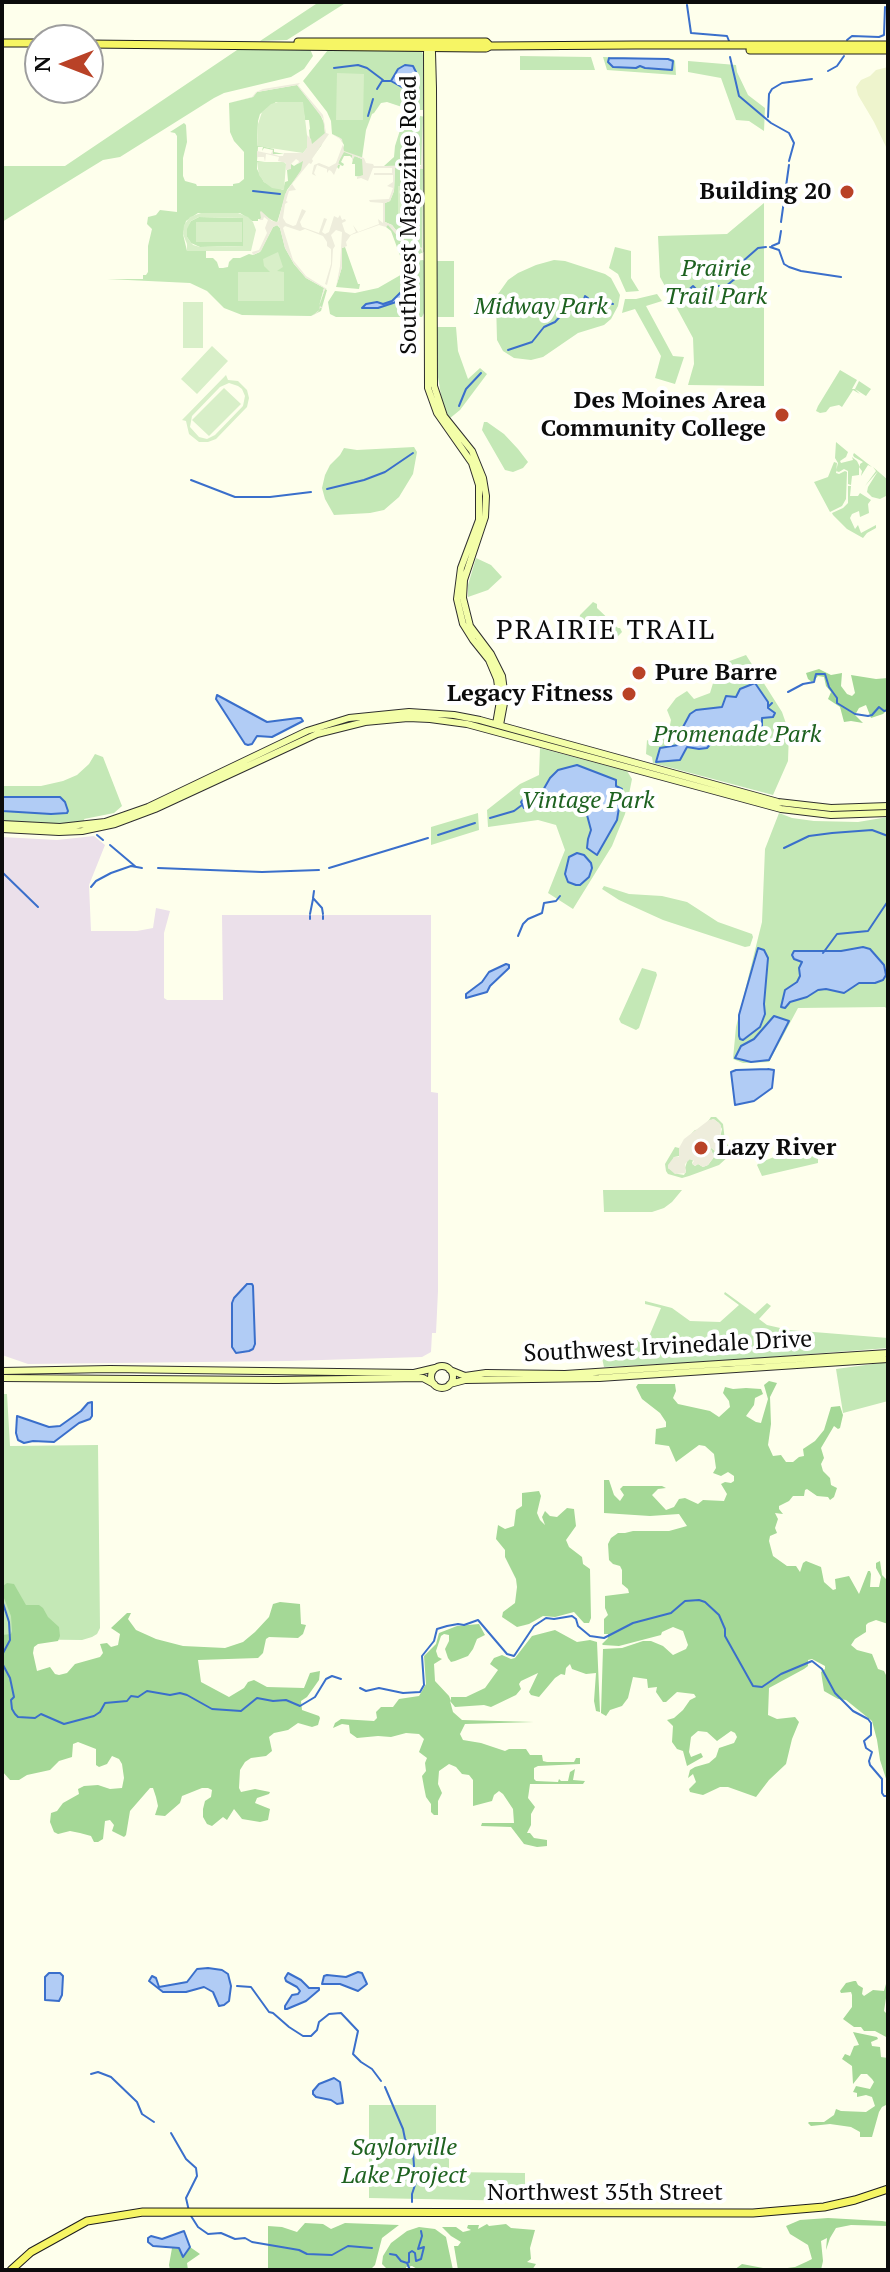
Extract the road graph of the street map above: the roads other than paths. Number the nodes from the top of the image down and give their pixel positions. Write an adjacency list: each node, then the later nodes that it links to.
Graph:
1 (2, 43): 2 (main road)
2 (24, 43)
3 (104, 44): 4 (main road)
4 (282, 45): 5 (main road); 6 (main road)
5 (490, 46): 6 (main road); 7 (main road)
6 (430, 48): 8 (main road, Southwest Magazine Road)
7 (888, 48)
8 (498, 725): 9 (main road); 14 (main road)
9 (642, 768): 10 (main road); 14 (main road)
10 (714, 789): 11 (main road); 11 (main road)
11 (777, 805): 12 (main road); 13 (main road)
12 (888, 806)
13 (888, 813)
14 (2, 827)
15 (888, 1356): 16 (main road, Southwest Irvinedale Drive)
16 (756, 1365): 18 (main road, Southwest Irvinedale Drive); 22 (main road, Southwest Irvinedale Drive)
17 (435, 1368): 18 (main road, Southwest Irvinedale Drive); 19 (main road, Southwest Irvinedale Drive); 21 (main road)
18 (450, 1370): 22 (main road)
19 (2, 1371)
20 (2, 1378): 21 (main road, Southwest Irvinedale Drive)
21 (434, 1384): 22 (main road, Southwest Irvinedale Drive)
22 (450, 1384)
23 (888, 2189): 24 (main road, Northwest 35th Street)
24 (11, 2270)

